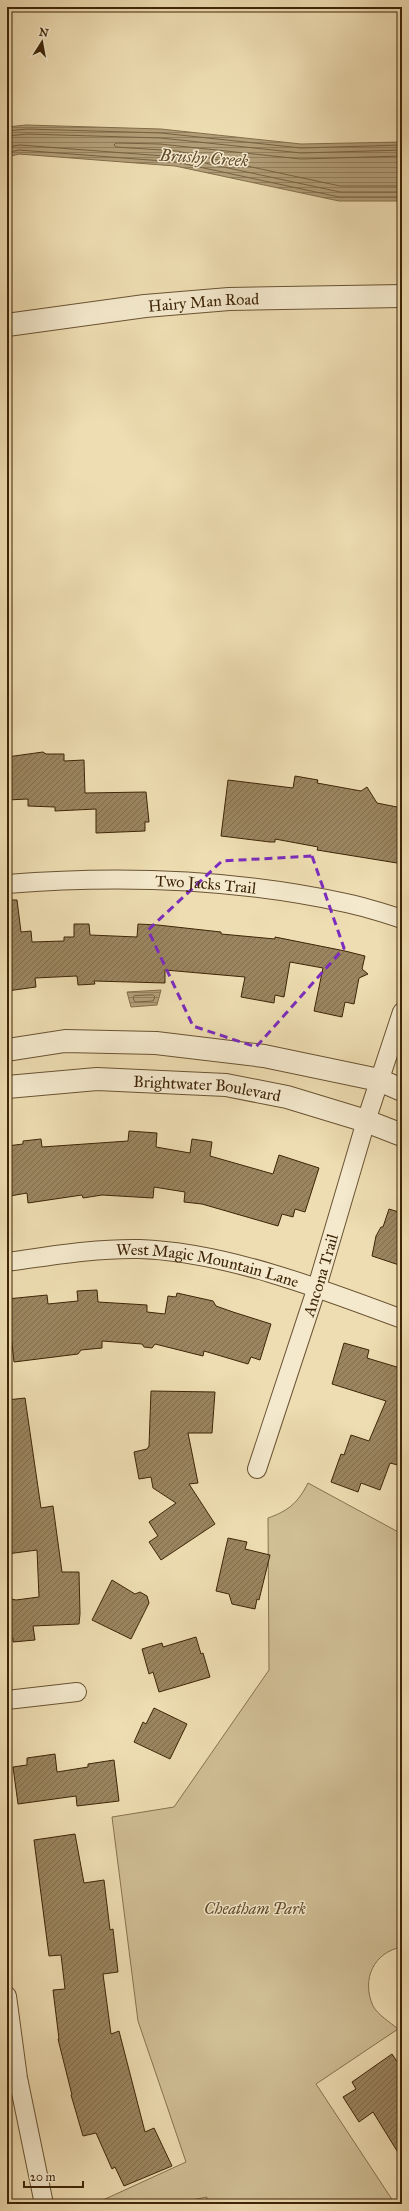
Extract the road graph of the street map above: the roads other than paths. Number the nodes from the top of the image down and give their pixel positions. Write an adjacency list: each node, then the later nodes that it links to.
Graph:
1 (402, 296): 2 (street, Hairy Man Road)
2 (7, 326)
3 (7, 884): 4 (street, Two Jacks Trail)
4 (402, 919)
5 (402, 1012): 7 (street, Ancona Trail)
6 (7, 1050): 7 (street)
7 (379, 1080): 9 (street); 10 (street, Ancona Trail)
8 (7, 1087): 10 (street, Brightwater Boulevard)
9 (402, 1090)
10 (366, 1121): 11 (street, Brightwater Boulevard); 13 (street, Ancona Trail)
11 (402, 1135)
12 (7, 1262): 13 (street, West Magic Mountain Lane)
13 (317, 1287): 14 (street, West Magic Mountain Lane); 15 (street, Ancona Trail)
14 (402, 1319)
15 (257, 1469)
16 (77, 1692): 17 (street)
17 (7, 1700)
18 (7, 1996): 19 (street)
19 (44, 2204)

